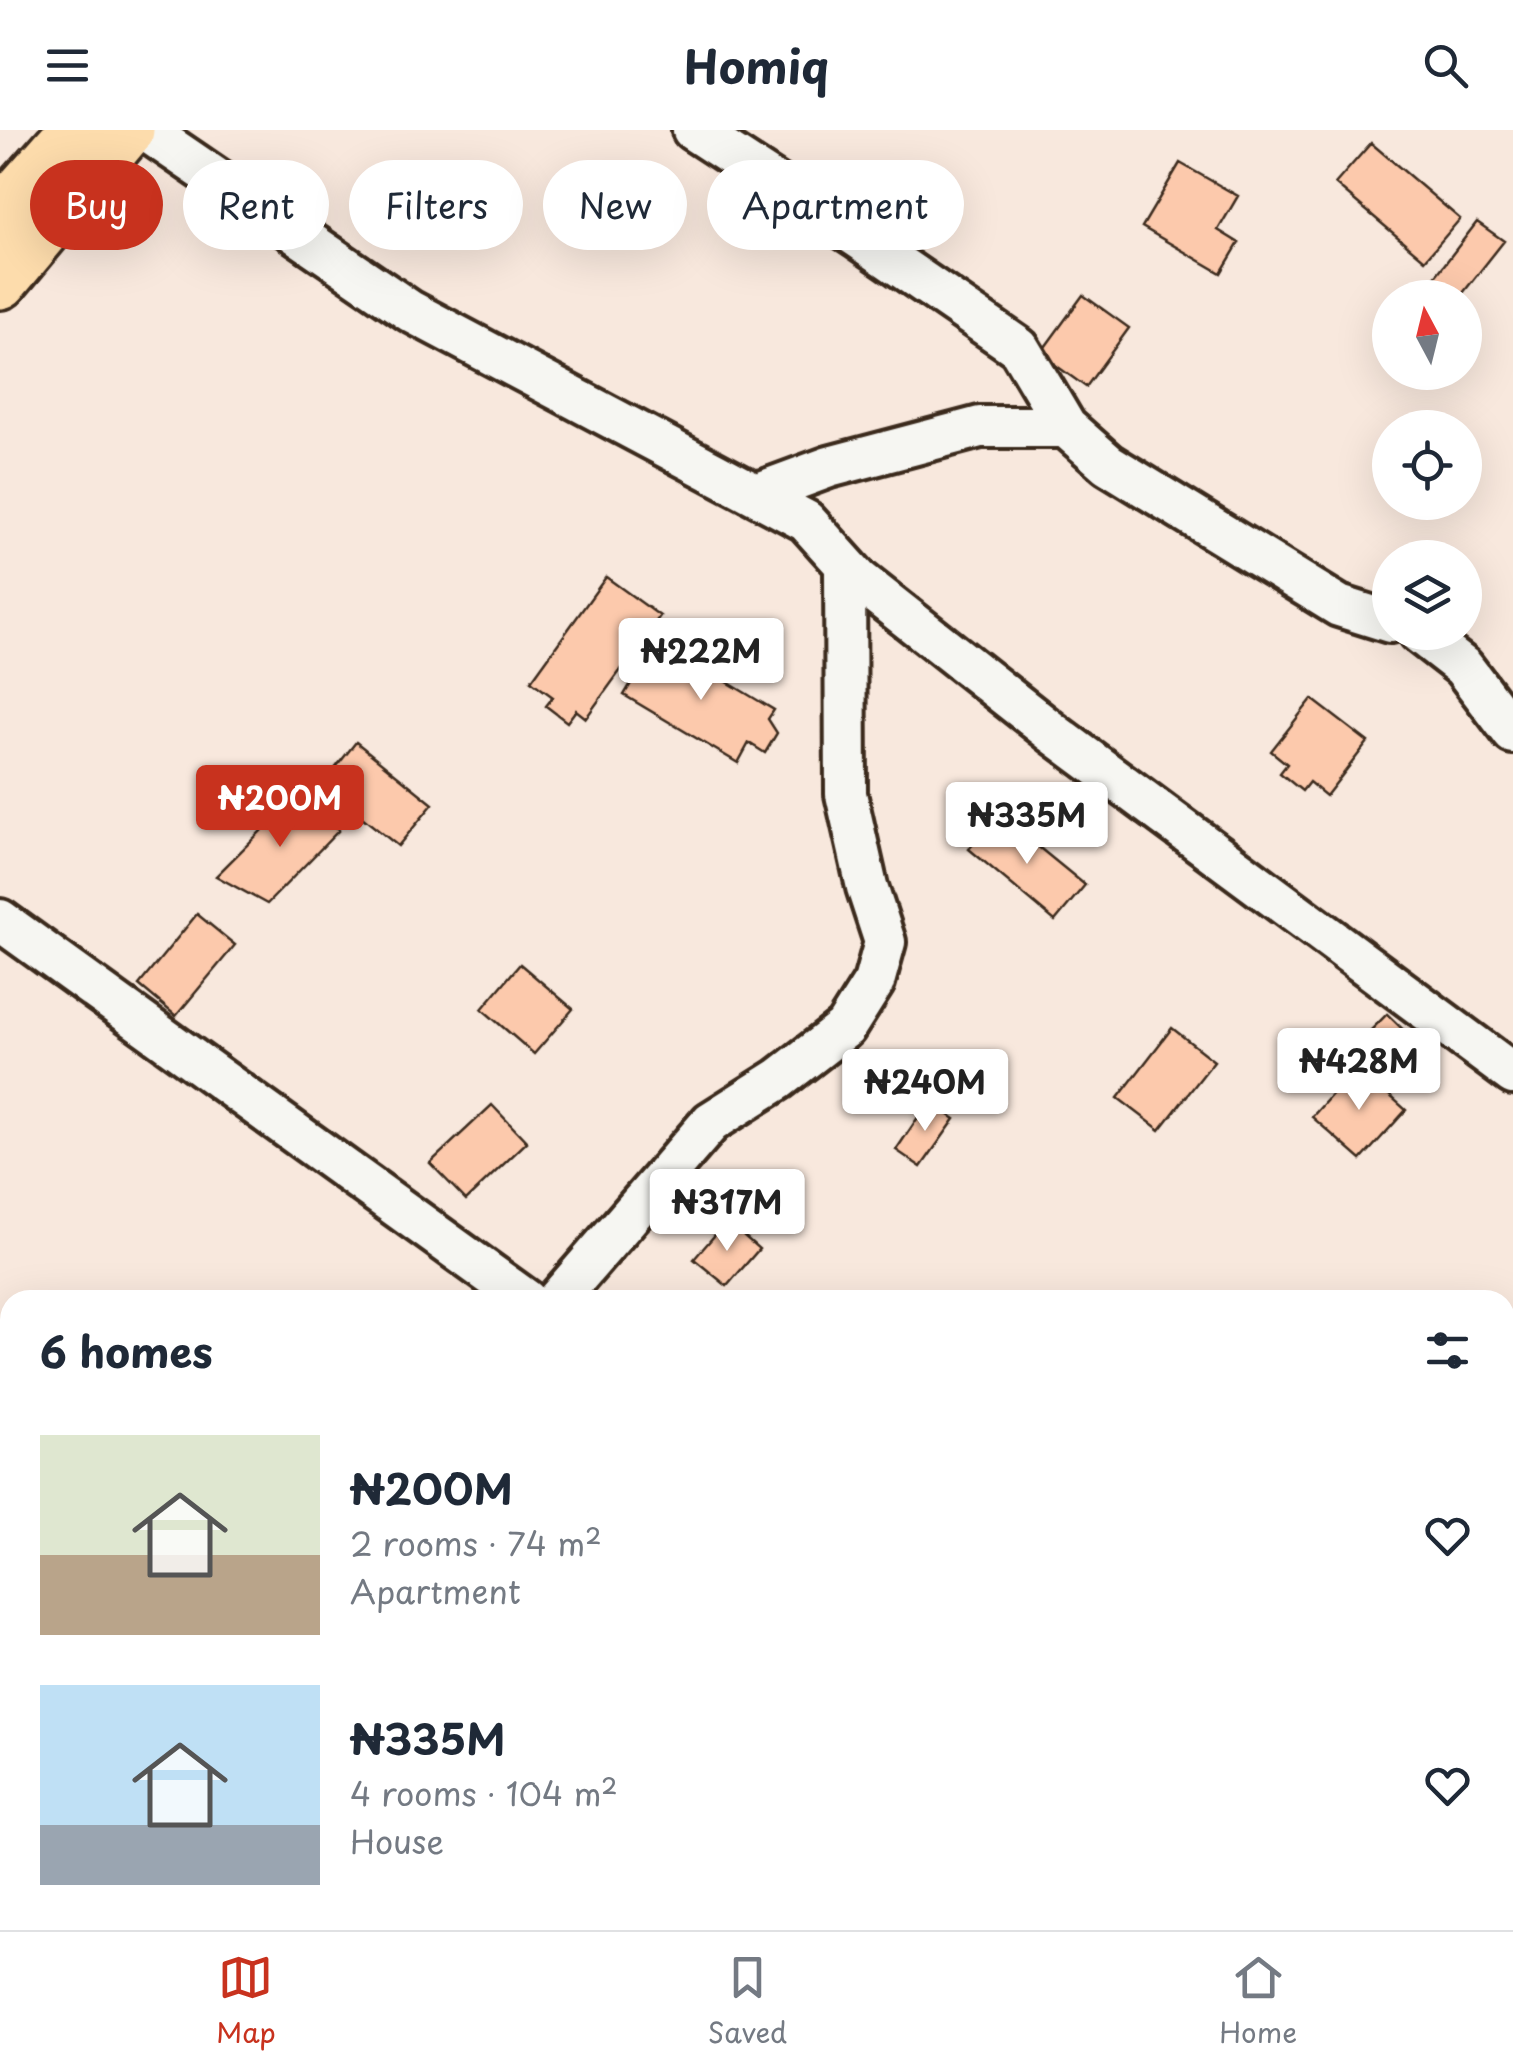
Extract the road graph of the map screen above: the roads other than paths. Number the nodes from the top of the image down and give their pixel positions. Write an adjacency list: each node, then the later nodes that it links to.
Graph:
1 (77, 130): 5 (highway)
2 (126, 130): 6 (highway)
3 (145, 130): 8 (street)
4 (693, 130): 7 (street)
5 (0, 217)
6 (0, 281)
7 (1066, 428): 8 (street); 10 (street)
8 (756, 494): 9 (street)
9 (845, 566): 14 (street); 16 (street)
10 (1372, 616)
11 (1441, 650): 12 (street)
12 (1513, 733)
13 (0, 920): 15 (street)
14 (1513, 1074)
15 (512, 1290)
16 (566, 1290)

